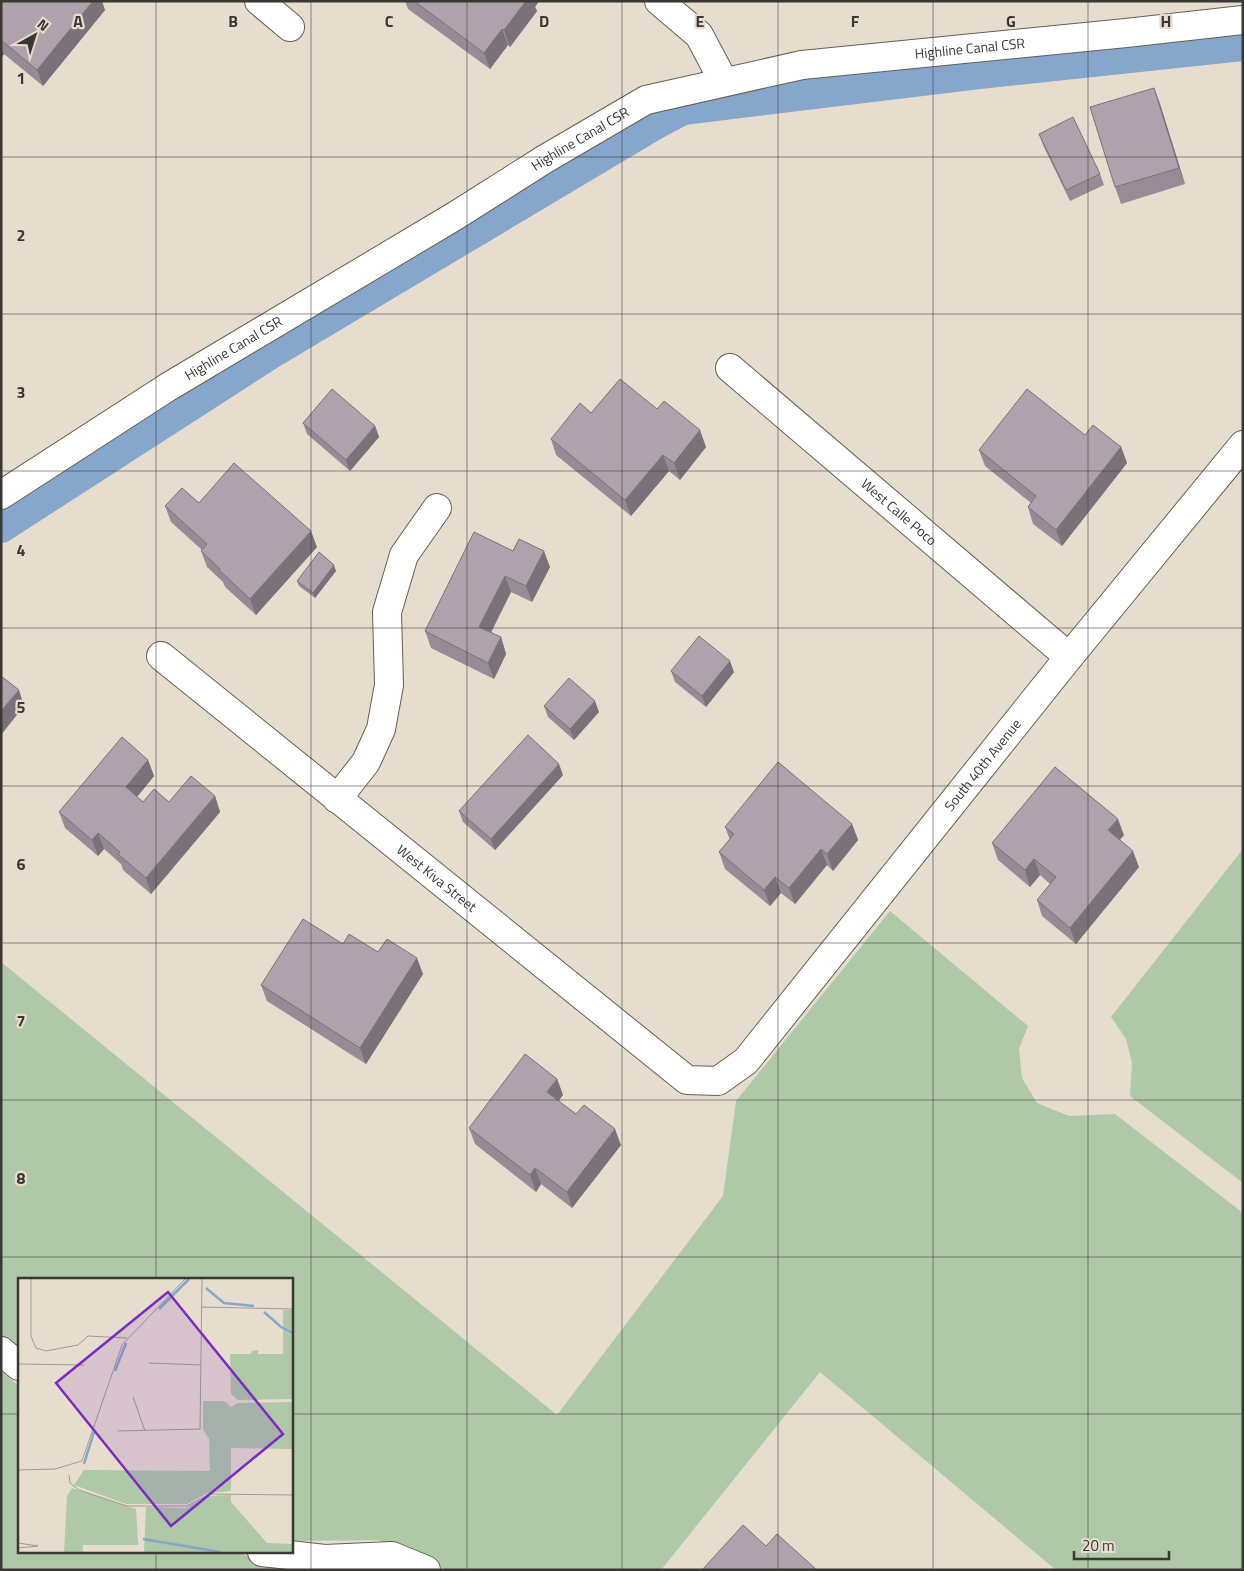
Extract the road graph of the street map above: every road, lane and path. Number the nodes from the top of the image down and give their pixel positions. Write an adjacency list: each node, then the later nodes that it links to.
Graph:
1 (259, 1): 4 (street)
2 (659, 1): 5 (street)
3 (1243, 20): 5 (street, Highline Canal CSR)
4 (290, 26)
5 (724, 82): 8 (street, Highline Canal CSR)
6 (730, 368): 11 (street, West Calle Poco)
7 (1243, 445): 11 (street, South 40th Avenue)
8 (1, 495)
9 (437, 508): 12 (street)
10 (161, 656): 12 (street, West Kiva Street)
11 (1068, 657): 13 (street, South 40th Avenue)
12 (338, 799): 13 (street, West Kiva Street)
13 (718, 1081)
14 (1, 1351): 15 (street)
15 (18, 1365)
16 (280, 1554): 17 (street)
17 (426, 1570)

